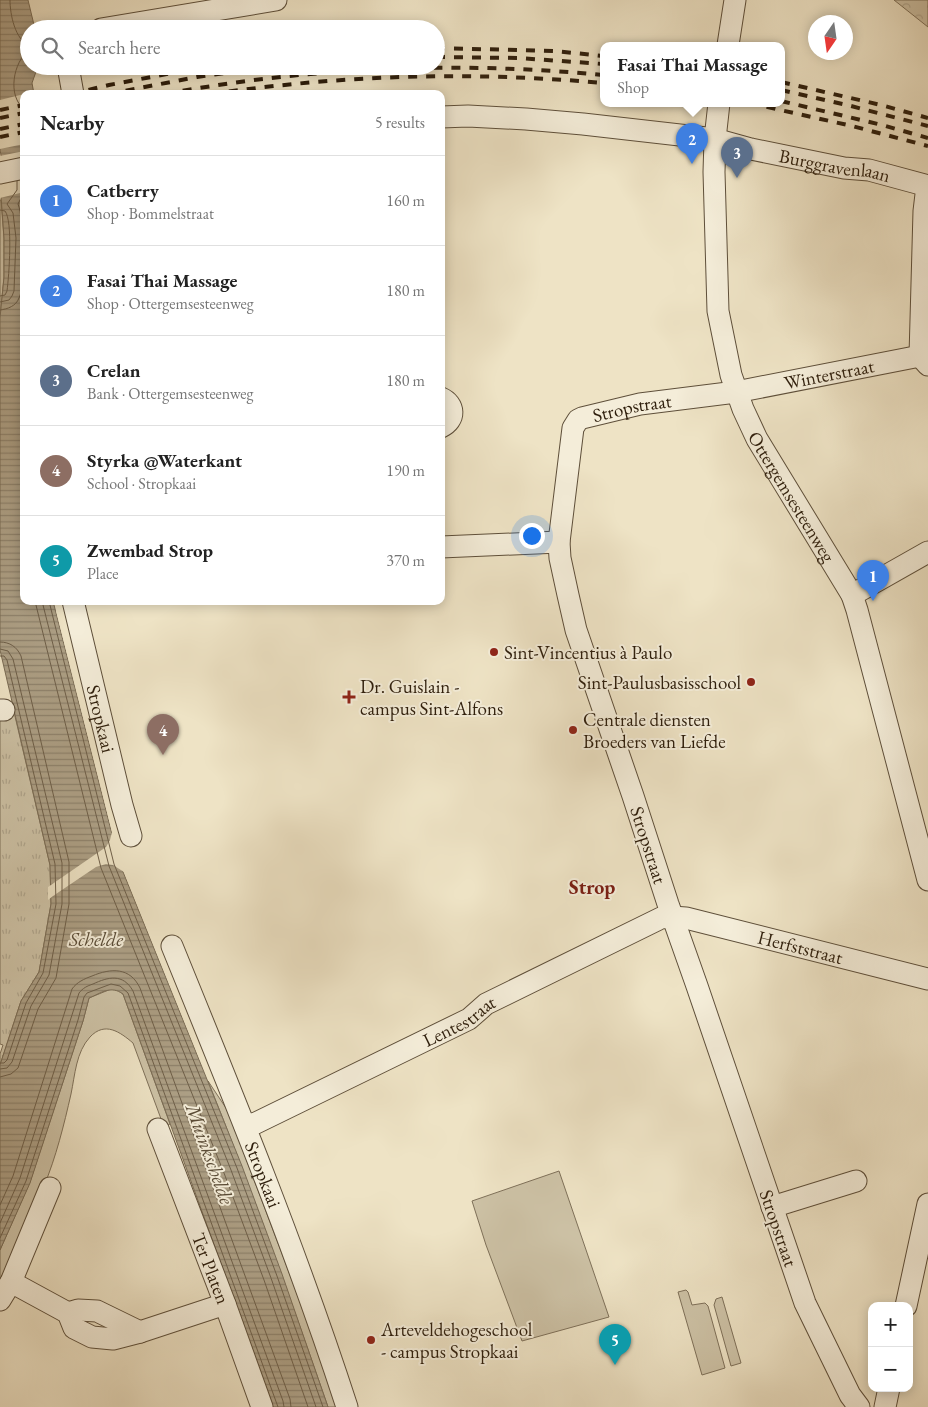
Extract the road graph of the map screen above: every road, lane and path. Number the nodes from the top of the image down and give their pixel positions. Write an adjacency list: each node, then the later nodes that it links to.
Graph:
1 (276, 0): 3 (street)
2 (735, 0): 4 (street)
3 (155, 20)
4 (728, 42)
5 (70, 75): 6 (street)
6 (72, 90)
7 (719, 107): 9 (street, Ottergemsesteenweg)
8 (445, 117): 9 (street, Burggravenlaan)
9 (715, 139): 12 (street, Burggravenlaan); 14 (street, Ottergemsesteenweg)
10 (20, 169): 11 (street)
11 (0, 173)
12 (927, 186): 13 (street)
13 (924, 360): 14 (street, Winterstraat)
14 (736, 392): 17 (street, Stropstraat); 20 (street, Ottergemsesteenweg)
15 (445, 401): 16 (street)
16 (445, 425)
17 (559, 542): 18 (street); 24 (street, Stropstraat)
18 (445, 547)
19 (928, 552): 20 (street)
20 (852, 595): 23 (street, Ottergemsesteenweg)
21 (74, 605): 22 (street, Stropkaai)
22 (131, 836)
23 (928, 880)
24 (672, 917): 26 (street, Herfststraat); 27 (street, Lentestraat); 31 (street, Stropstraat)
25 (172, 946): 27 (street, Stropkaai)
26 (928, 979)
27 (245, 1126): 40 (street, Stropkaai)
28 (158, 1129): 37 (street, Ter Platen)
29 (856, 1181): 31 (street)
30 (50, 1188): 34 (street)
31 (772, 1207): 41 (street, Stropstraat)
32 (927, 1212): 33 (street)
33 (921, 1267): 36 (street)
34 (11, 1282): 35 (street); 37 (street)
35 (0, 1300)
36 (908, 1302)
37 (225, 1304): 39 (street, Ter Platen)
38 (887, 1392): 42 (street)
39 (262, 1407)
40 (347, 1407)
41 (859, 1407)
42 (885, 1407)

